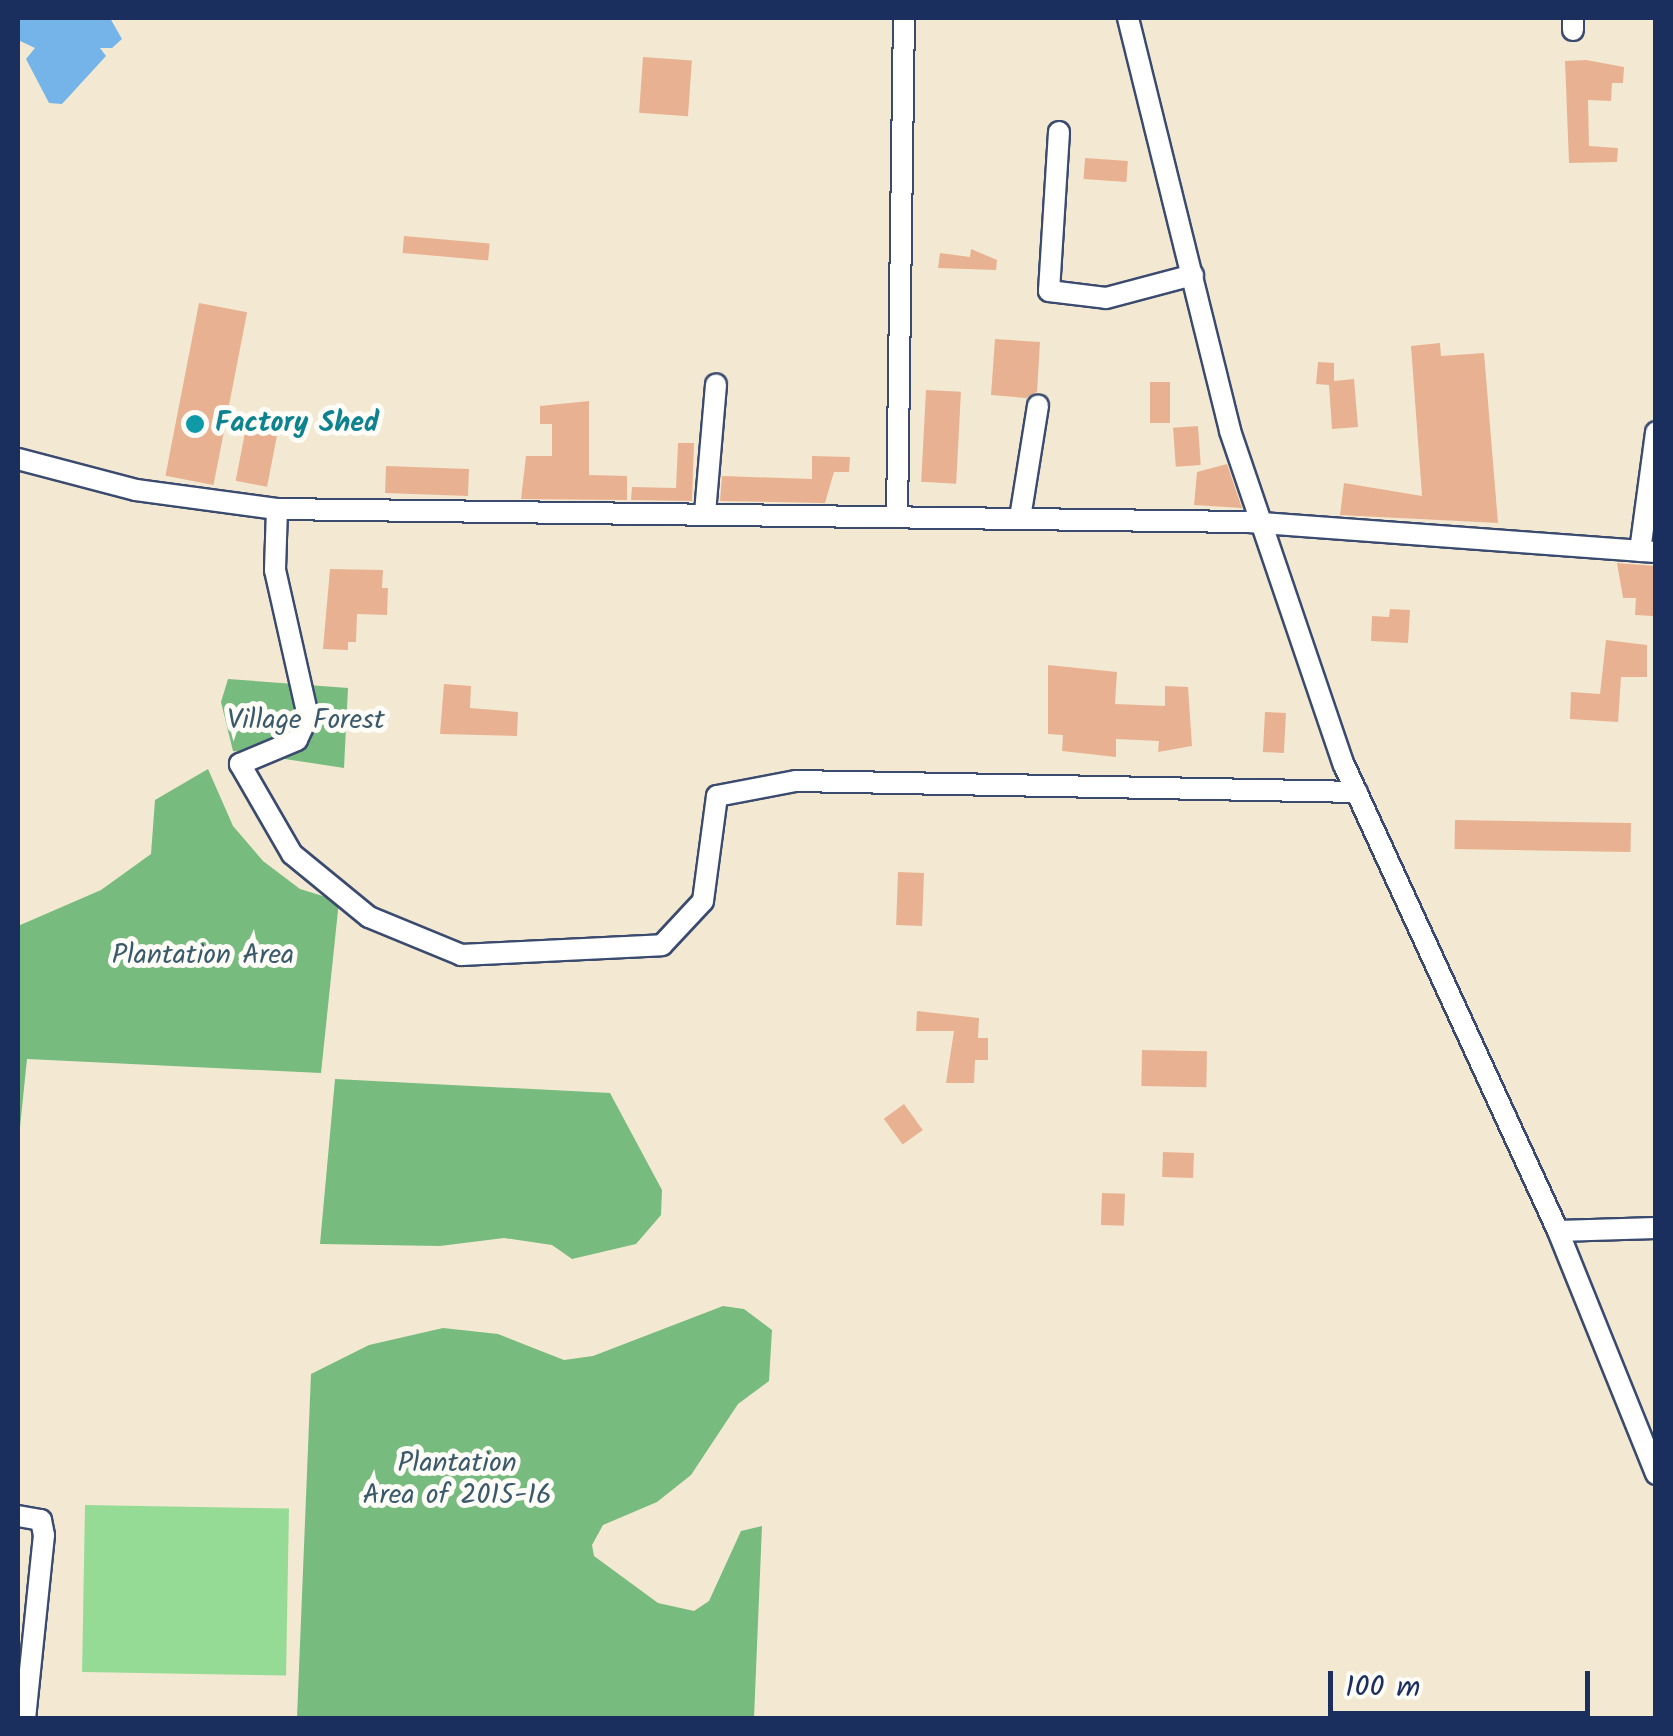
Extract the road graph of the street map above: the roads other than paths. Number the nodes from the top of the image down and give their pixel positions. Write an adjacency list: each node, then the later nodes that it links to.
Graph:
1 (904, 18): 11 (street)
2 (1128, 18): 4 (street)
3 (1059, 132): 4 (street)
4 (1193, 276): 13 (street)
5 (716, 384): 10 (street)
6 (1038, 405): 12 (street)
7 (1656, 432): 14 (street)
8 (18, 459): 9 (street)
9 (276, 509): 10 (street); 15 (street)
10 (705, 513): 11 (street)
11 (897, 516): 12 (street)
12 (1020, 518): 13 (street)
13 (1260, 523): 14 (street); 15 (street)
14 (1648, 552)
15 (1357, 792): 17 (street)
16 (1656, 1228): 17 (street)
17 (1558, 1230): 18 (street)
18 (1656, 1474)
19 (18, 1516): 20 (street)
20 (25, 1718)

